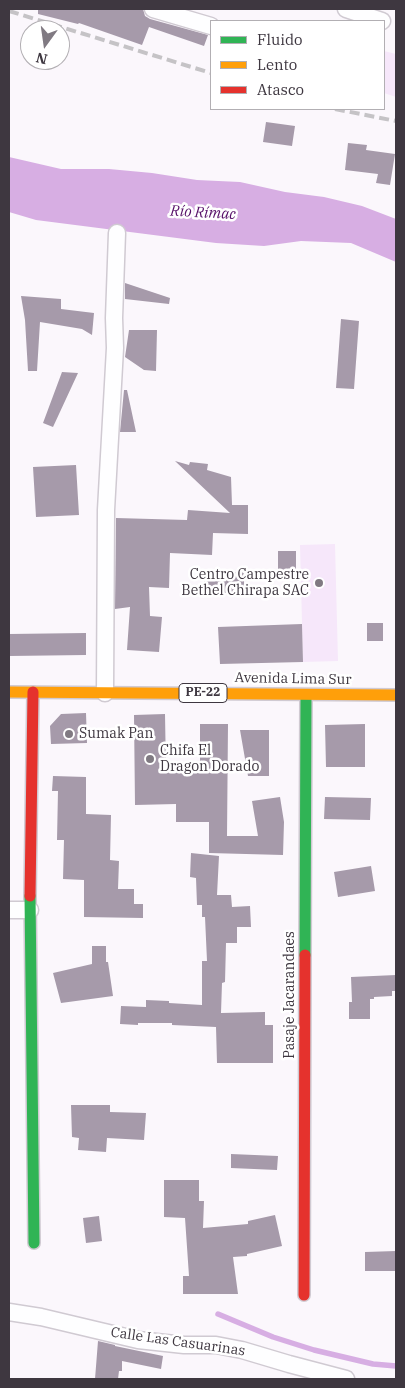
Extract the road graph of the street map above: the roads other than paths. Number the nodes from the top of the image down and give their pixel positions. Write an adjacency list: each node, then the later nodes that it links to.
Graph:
1 (153, 9): 4 (street)
2 (346, 9): 3 (street)
3 (377, 20)
4 (210, 26)
5 (117, 233): 8 (street)
6 (9, 692): 7 (main road, Avenida Lima Sur / PE-22)
7 (33, 692): 8 (main road, Avenida Lima Sur / PE-22); 12 (main road)
8 (105, 693): 9 (main road, Avenida Lima Sur / PE-22)
9 (306, 695): 10 (main road, Avenida Lima Sur / PE-22); 14 (main road, Pasaje Jacarandaes)
10 (396, 695)
11 (9, 910): 12 (street)
12 (30, 910): 13 (main road)
13 (34, 1243)
14 (304, 1296)
15 (9, 1312): 16 (street, Calle Las Casuarinas)
16 (346, 1379)

